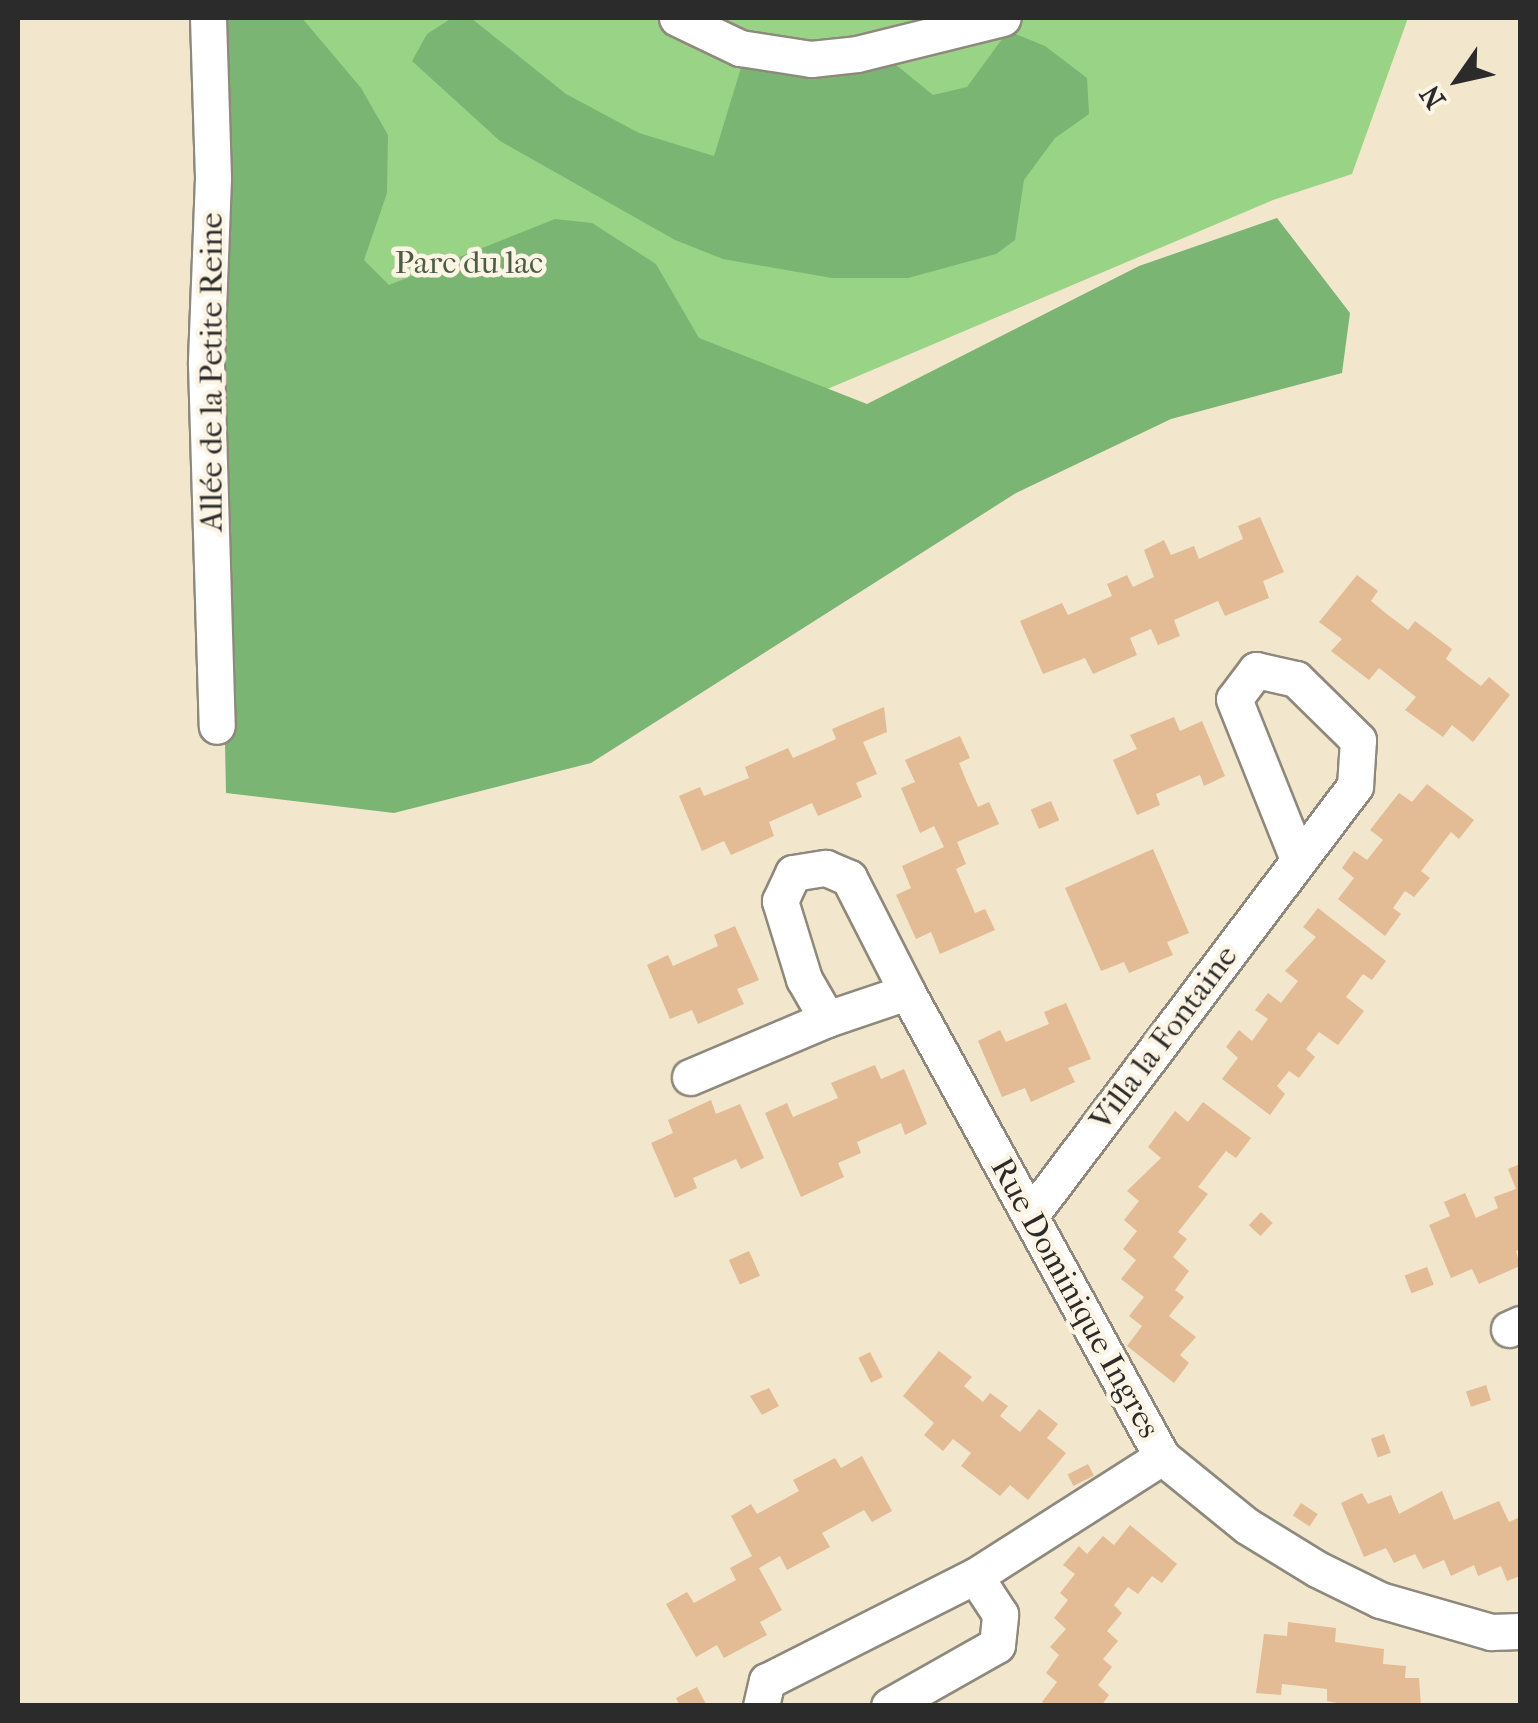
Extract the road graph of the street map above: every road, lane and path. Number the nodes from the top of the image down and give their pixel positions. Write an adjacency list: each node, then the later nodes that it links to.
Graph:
1 (208, 18): 4 (street, Allée de la Petite Reine)
2 (677, 18): 3 (street)
3 (1003, 18)
4 (217, 726)
5 (1298, 859): 5 (street, Villa la Fontaine); 9 (street, Villa la Fontaine)
6 (907, 992): 7 (street); 7 (street, Rue Dominique Ingres); 9 (street, Rue Dominique Ingres)
7 (827, 1019): 8 (street)
8 (690, 1078)
9 (1030, 1216): 10 (street, Rue Dominique Ingres)
10 (1162, 1457): 11 (street); 12 (street, Rue Dominique Ingres)
11 (975, 1576): 13 (street); 14 (street)
12 (1520, 1632)
13 (761, 1706)
14 (889, 1706)

